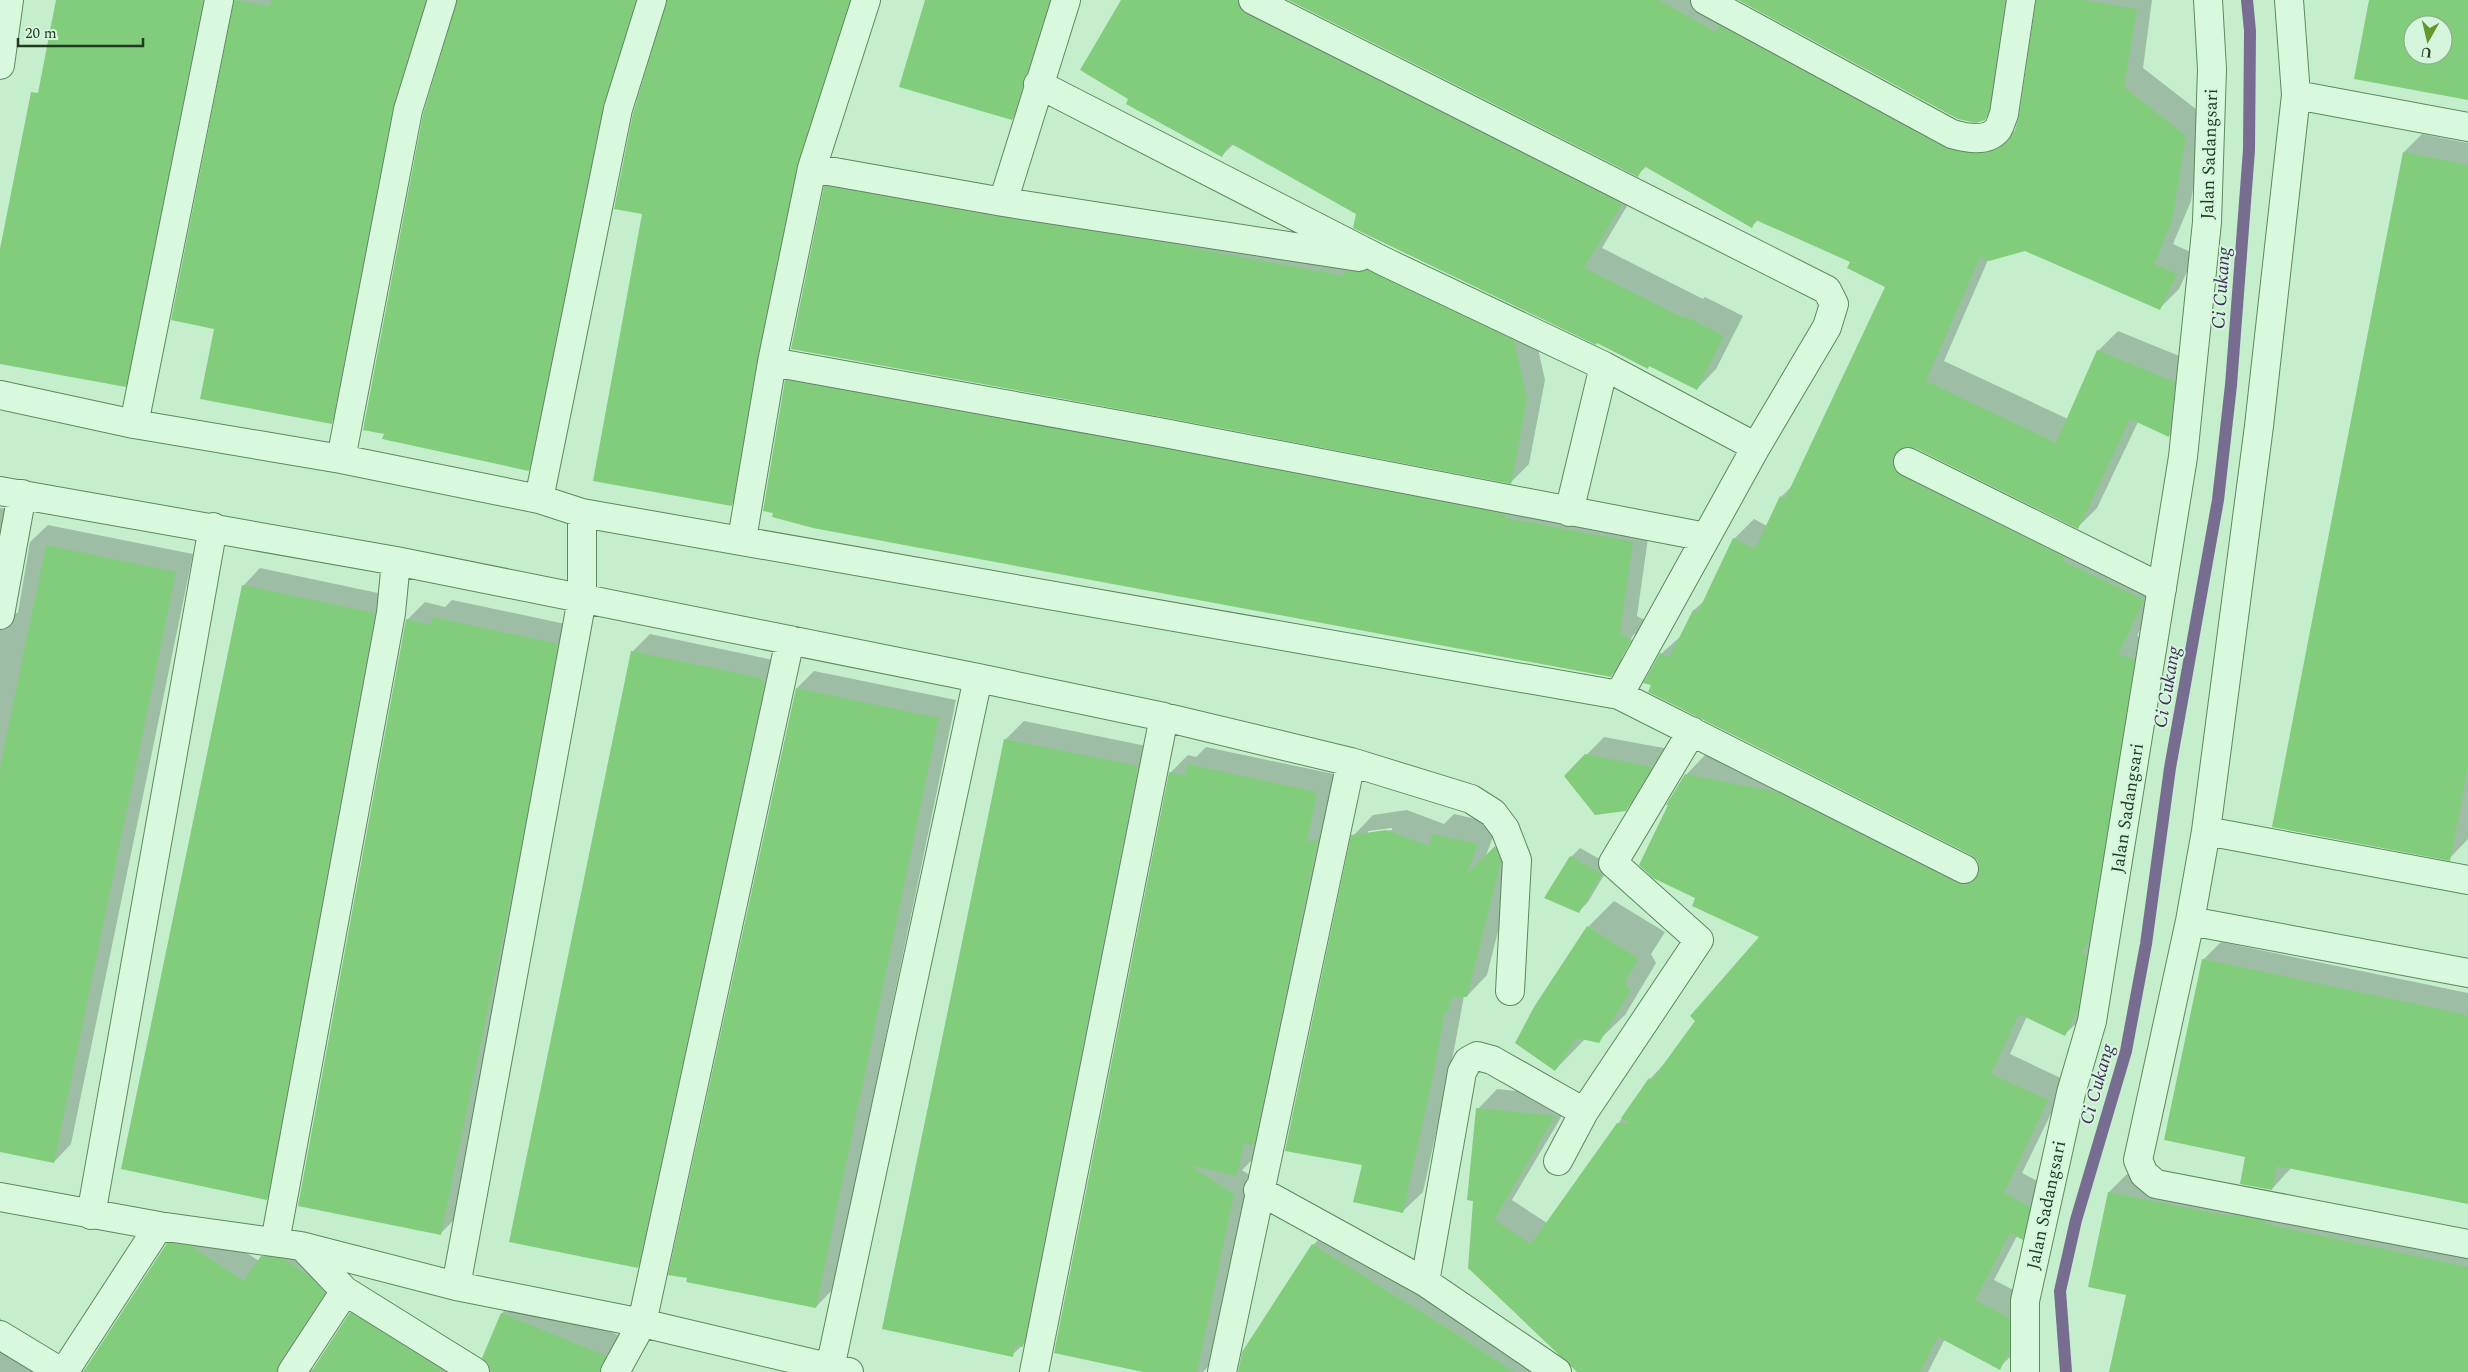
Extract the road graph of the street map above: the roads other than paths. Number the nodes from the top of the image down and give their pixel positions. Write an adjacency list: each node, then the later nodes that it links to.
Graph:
1 (9, 0): 12 (street)
2 (219, 0): 22 (street)
3 (442, 0): 24 (street)
4 (652, 0): 27 (street)
5 (866, 0): 16 (street)
6 (1066, 0): 13 (street)
7 (1252, 0): 23 (street)
8 (1705, 0): 9 (street)
9 (2021, 0)
10 (2208, 0): 34 (street, Jalan Sadangsari)
11 (2289, 0): 14 (street)
12 (0, 60)
13 (1038, 84): 17 (street); 18 (street)
14 (2296, 95): 15 (street); 43 (street)
15 (2468, 127)
16 (812, 168): 17 (street); 19 (street)
17 (1003, 202): 18 (street)
18 (1383, 261): 20 (street)
19 (772, 362): 28 (street); 32 (street)
20 (1604, 366): 23 (street); 28 (street)
21 (0, 395): 22 (street)
22 (134, 424): 24 (street)
23 (1756, 447): 31 (street)
24 (341, 459): 27 (street)
25 (1908, 462): 34 (street)
26 (11, 492): 30 (street); 36 (street)
27 (539, 499): 29 (street)
28 (1569, 512): 31 (street)
29 (582, 513): 32 (street); 35 (street)
30 (213, 527): 33 (street); 53 (street)
31 (1706, 537): 39 (street)
32 (742, 539): 39 (street)
33 (396, 562): 35 (street); 55 (street)
34 (2162, 588): 71 (street, Jalan Sadangsari)
35 (582, 600): 37 (street); 59 (street)
36 (0, 615)
37 (790, 640): 38 (street); 61 (street)
38 (978, 678): 40 (street); 63 (street)
39 (1619, 695): 41 (street)
40 (1164, 717): 42 (street); 68 (street)
41 (1692, 731): 44 (street); 49 (street)
42 (1351, 762): 48 (street); 51 (street)
43 (2206, 831): 45 (street); 46 (street)
44 (1964, 869)
45 (2468, 880)
46 (2190, 921): 47 (street); 56 (street)
47 (2468, 973)
48 (1510, 991)
49 (1584, 1112): 50 (street); 58 (street)
50 (1558, 1161)
51 (1258, 1190): 58 (street); 69 (street)
52 (0, 1197): 53 (street)
53 (90, 1215): 54 (street)
54 (159, 1226): 55 (street); 64 (street)
55 (275, 1242): 57 (street)
56 (2468, 1244)
57 (302, 1246): 59 (street); 60 (street)
58 (1425, 1282): 70 (street)
59 (456, 1286): 61 (street)
60 (345, 1291): 65 (street); 66 (street)
61 (642, 1324): 63 (street); 67 (street)
62 (0, 1335): 64 (street)
63 (839, 1370)
64 (63, 1372)
65 (292, 1372)
66 (475, 1372)
67 (615, 1372)
68 (1034, 1372)
69 (1222, 1372)
70 (1557, 1372)
71 (2025, 1372)

